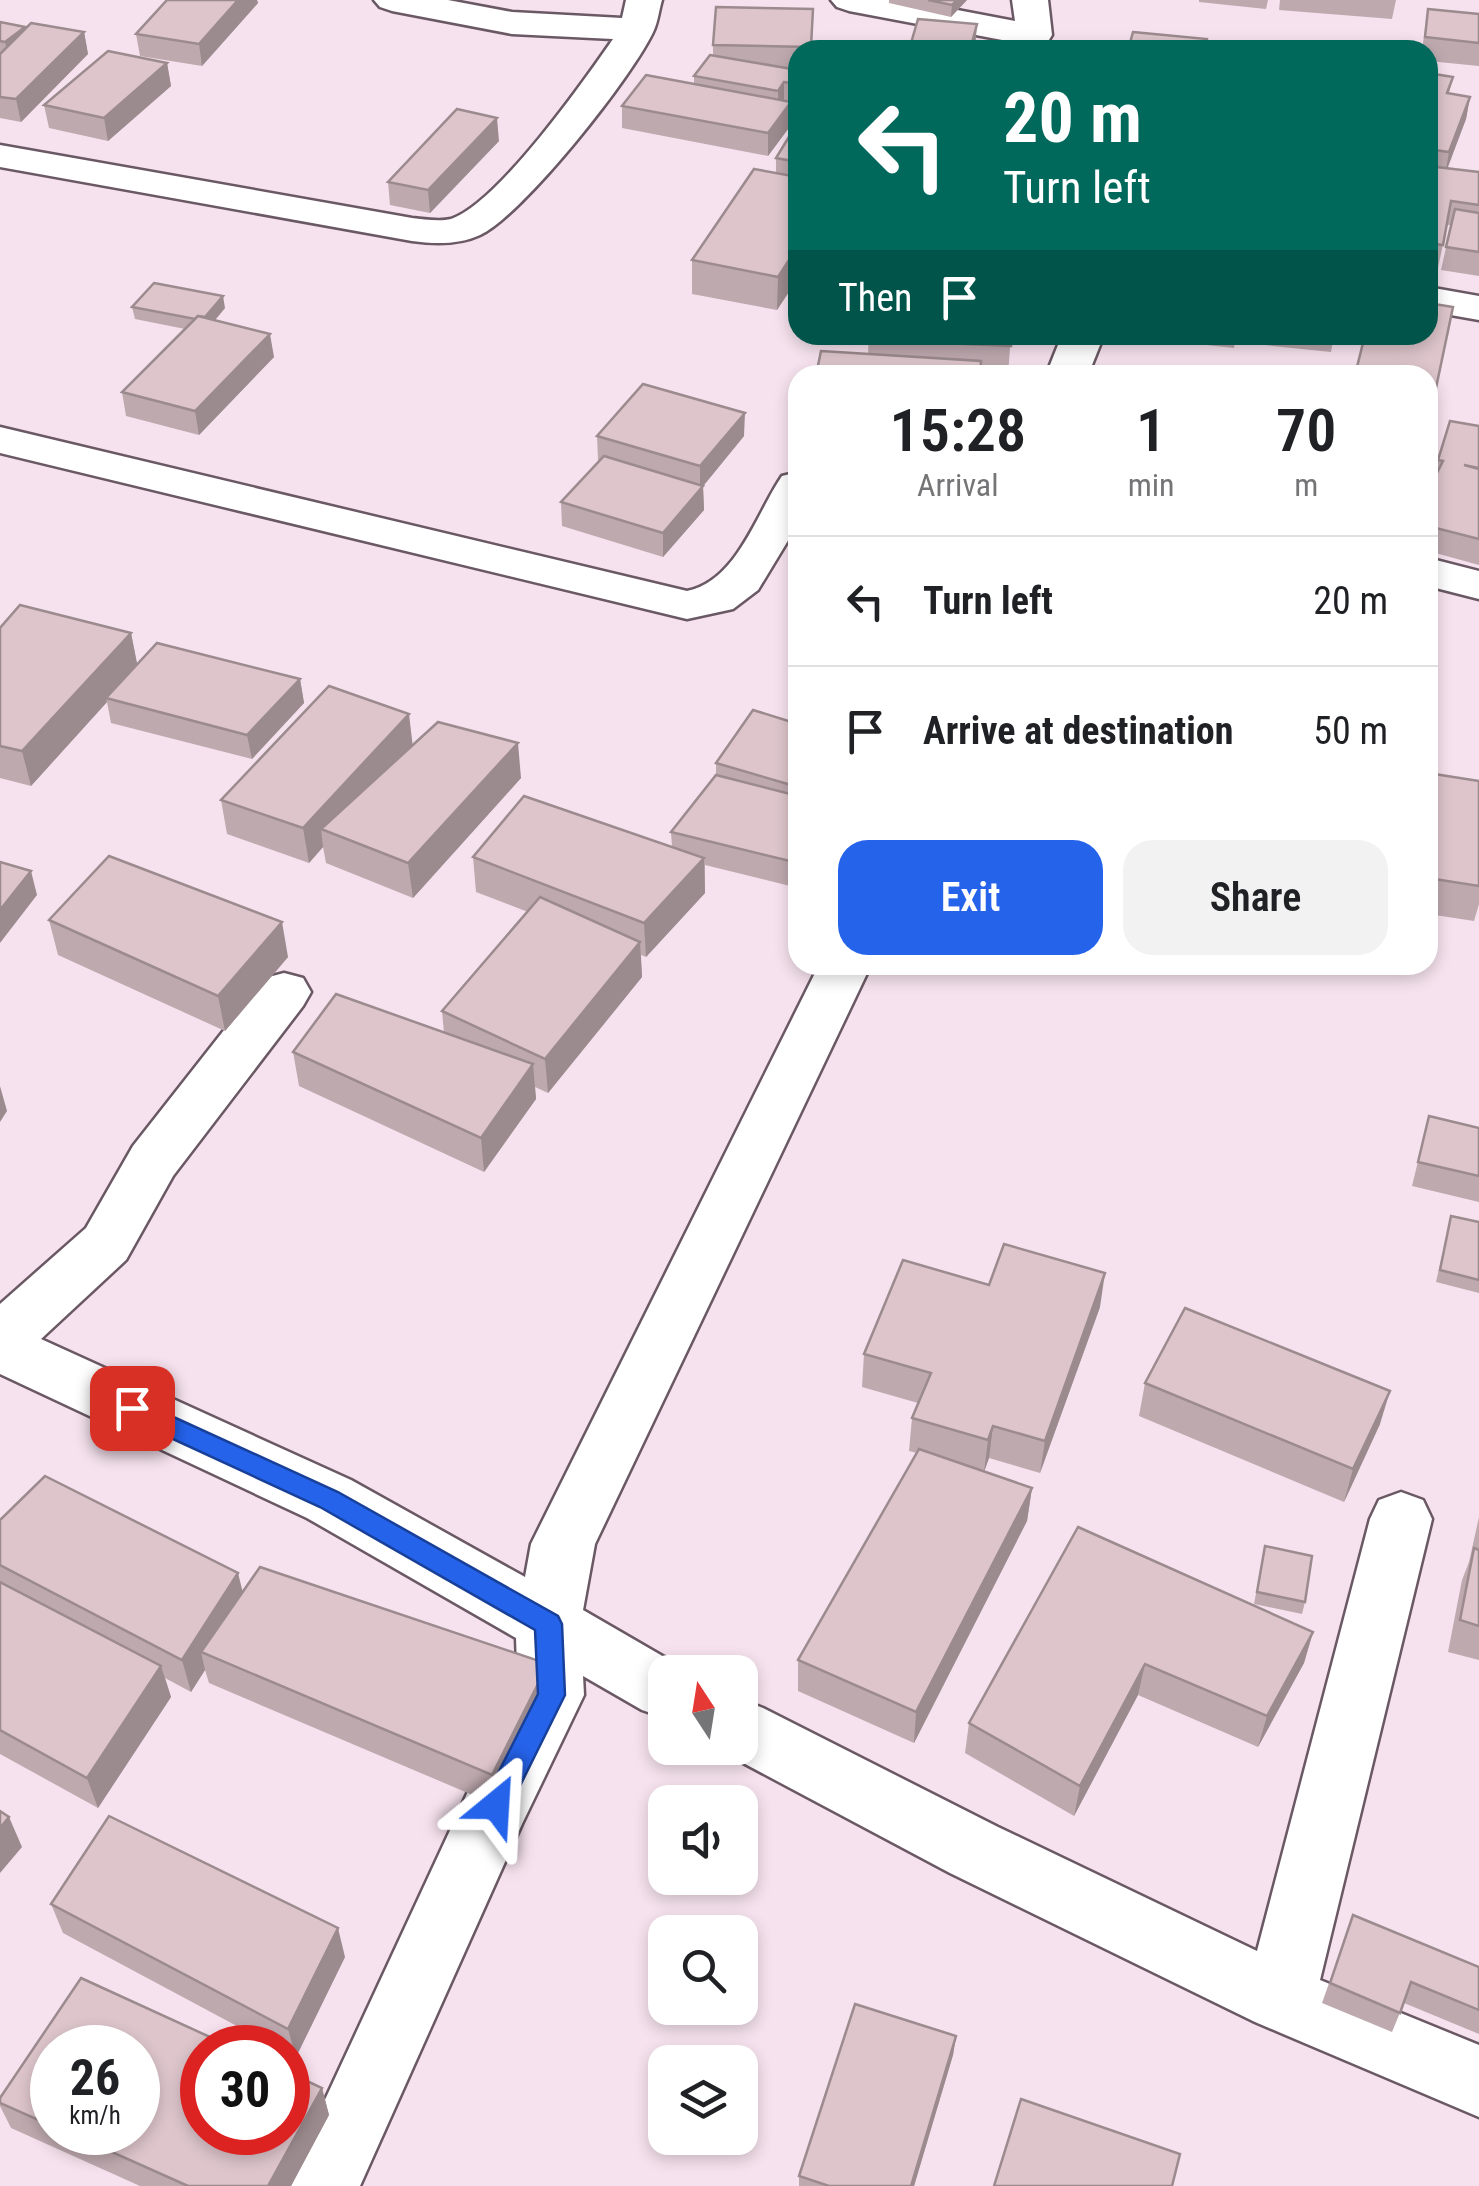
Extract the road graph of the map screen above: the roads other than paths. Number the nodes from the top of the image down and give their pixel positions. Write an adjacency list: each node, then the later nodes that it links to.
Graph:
1 (392, 0): 3 (street)
2 (849, 0): 4 (street)
3 (640, 14): 5 (street)
4 (1036, 28)
5 (0, 156)
6 (1438, 301): 7 (street)
7 (1479, 308)
8 (0, 440): 9 (street)
9 (788, 502)
10 (1438, 575): 11 (street)
11 (1479, 586)
12 (841, 975): 16 (street)
13 (284, 992): 14 (street)
14 (0, 1344): 16 (street)
15 (1401, 1519): 19 (street)
16 (548, 1624): 17 (street); 21 (street)
17 (648, 1679)
18 (758, 1738): 19 (street)
19 (1280, 1998): 20 (street)
20 (1479, 2081)
21 (322, 2186)

